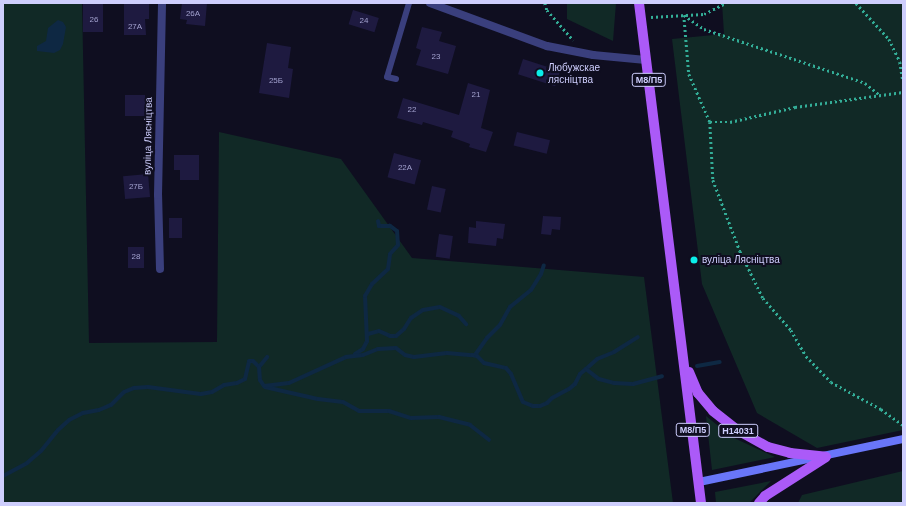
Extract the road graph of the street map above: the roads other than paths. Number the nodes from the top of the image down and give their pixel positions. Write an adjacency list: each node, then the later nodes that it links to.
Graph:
1 (162, 3): 7 (street, вуліца Лясніцтва)
2 (408, 3): 6 (lane)
3 (430, 3): 5 (street)
4 (639, 3): 5 (main road, М8/П5)
5 (646, 60): 8 (main road, М8/П5)
6 (396, 79)
7 (160, 269)
8 (684, 358): 10 (main road, Н14031); 11 (main road, М8/П5)
9 (903, 439): 10 (street, Н14031)
10 (826, 457): 11 (street, Н14031); 13 (main road, Н14031)
11 (699, 482): 12 (main road, М8/П5)
12 (702, 503)
13 (759, 503)

